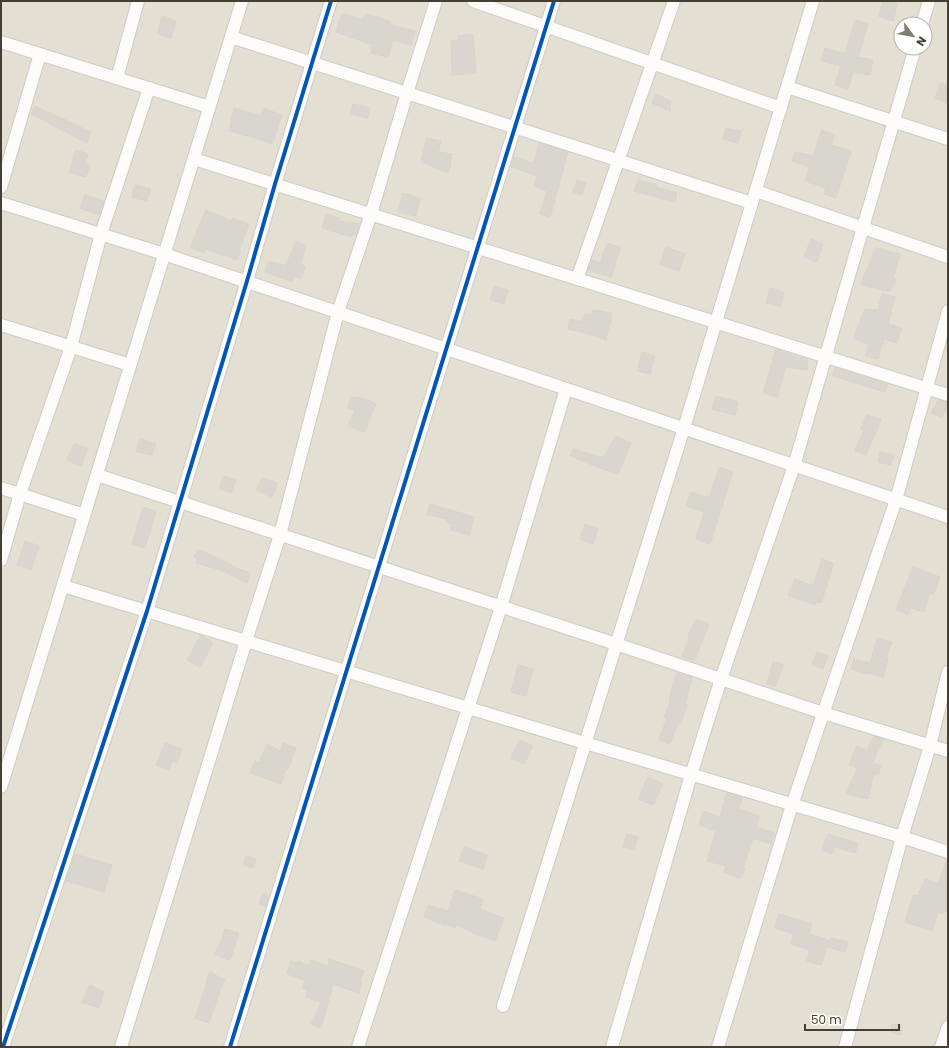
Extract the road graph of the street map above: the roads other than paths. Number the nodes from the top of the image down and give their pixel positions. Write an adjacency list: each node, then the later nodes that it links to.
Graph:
1 (138, 1): 18 (street)
2 (242, 1): 12 (street)
3 (331, 1): 16 (street)
4 (436, 1): 21 (street)
5 (473, 1): 11 (street)
6 (554, 1): 11 (street)
7 (674, 1): 17 (street)
8 (813, 1): 19 (street)
9 (929, 1): 10 (street)
10 (924, 16)
11 (546, 26): 17 (street); 25 (street)
12 (231, 37): 16 (street); 22 (street)
13 (1, 42): 14 (street)
14 (40, 54): 18 (street); 30 (street)
15 (913, 56): 24 (street)
16 (312, 63): 21 (street); 29 (street)
17 (652, 63): 23 (street); 28 (street)
18 (117, 78): 20 (street)
19 (787, 87): 23 (street); 24 (street)
20 (149, 88): 22 (street); 35 (street)
21 (407, 93): 25 (street); 33 (street)
22 (210, 107): 27 (street)
23 (781, 108): 31 (street)
24 (894, 122): 26 (street); 34 (street)
25 (515, 128): 28 (street); 36 (street)
26 (948, 139)
27 (194, 159): 29 (street); 37 (street)
28 (618, 160): 31 (street); 39 (street)
29 (275, 184): 33 (street); 40 (street)
30 (1, 188)
31 (754, 197): 34 (street); 43 (street)
32 (1, 204): 35 (street)
33 (371, 214): 36 (street); 42 (street)
34 (863, 228): 38 (street); 47 (street)
35 (101, 234): 37 (street); 45 (street)
36 (478, 248): 39 (street); 46 (street)
37 (164, 254): 40 (street); 48 (street)
38 (948, 257)
39 (577, 279): 43 (street)
40 (247, 282): 42 (street); 58 (street)
41 (948, 311): 49 (street)
42 (338, 312): 46 (street); 61 (street)
43 (716, 322): 47 (street); 52 (street)
44 (1, 325): 45 (street)
45 (71, 347): 48 (street); 56 (street)
46 (447, 349): 50 (street); 63 (street)
47 (826, 356): 49 (street); 53 (street)
48 (130, 365): 54 (street)
49 (927, 388): 51 (street); 57 (street)
50 (566, 389): 52 (street); 65 (street)
51 (948, 395)
52 (684, 428): 53 (street); 68 (street)
53 (794, 466): 57 (street); 71 (street)
54 (96, 475): 58 (street); 59 (street)
55 (1, 488): 56 (street)
56 (20, 494): 59 (street); 62 (street)
57 (896, 500): 60 (street); 73 (street)
58 (179, 502): 61 (street); 66 (street)
59 (84, 515): 64 (street)
60 (948, 517)
61 (280, 535): 63 (street); 67 (street)
62 (1, 560)
63 (379, 567): 65 (street); 69 (street)
64 (63, 586): 66 (street); 78 (street)
65 (501, 607): 68 (street); 72 (street)
66 (147, 611): 67 (street); 84 (street)
67 (246, 641): 69 (street); 85 (street)
68 (616, 644): 71 (street); 74 (street)
69 (347, 671): 72 (street); 86 (street)
70 (948, 672): 75 (street)
71 (721, 679): 73 (street); 77 (street)
72 (468, 708): 74 (street); 87 (street)
73 (823, 713): 75 (street); 79 (street)
74 (585, 743): 77 (street); 82 (street)
75 (930, 746): 76 (street); 80 (street)
76 (948, 751)
77 (691, 775): 79 (street); 88 (street)
78 (1, 787)
79 (792, 804): 80 (street); 89 (street)
80 (902, 837): 81 (street); 90 (street)
81 (948, 852)
82 (503, 1006)
83 (948, 1027): 91 (street)
84 (3, 1047)
85 (121, 1047)
86 (230, 1047)
87 (358, 1047)
88 (612, 1047)
89 (718, 1047)
90 (845, 1047)
91 (940, 1047)

